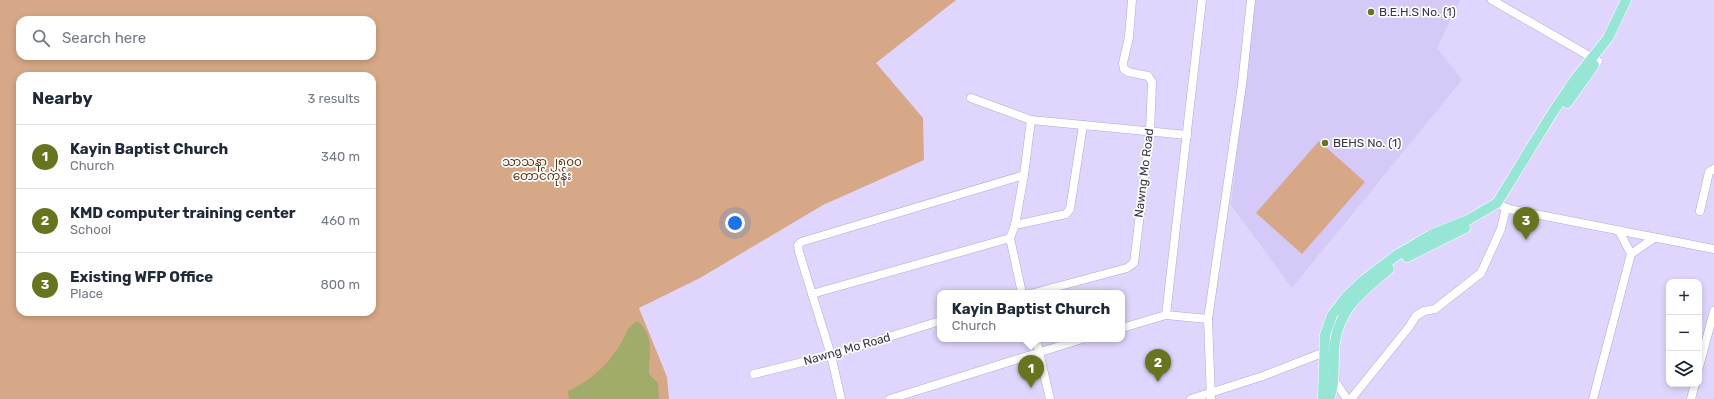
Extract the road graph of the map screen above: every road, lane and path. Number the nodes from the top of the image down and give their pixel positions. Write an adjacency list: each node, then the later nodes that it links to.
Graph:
1 (1132, 0): 11 (street, Nawng Mo Road)
2 (1202, 0): 12 (street)
3 (1251, 0): 28 (street)
4 (1492, 0): 7 (street)
5 (1626, 0): 7 (main road)
6 (1632, 0): 7 (main road)
7 (1595, 59): 15 (main road)
8 (971, 98): 9 (street)
9 (1031, 120): 10 (street); 14 (street)
10 (1083, 125): 11 (street); 17 (street)
11 (1150, 131): 12 (street); 24 (street, Nawng Mo Road)
12 (1187, 135): 27 (street)
13 (1714, 169): 16 (street)
14 (1024, 175): 17 (street); 25 (street)
15 (1502, 205): 18 (street); 33 (main road); 48 (street)
16 (1700, 211)
17 (1014, 225): 19 (street)
18 (1619, 231): 20 (street); 22 (street)
19 (1010, 238): 23 (street); 25 (street)
20 (1654, 238): 21 (street); 22 (street)
21 (1714, 249)
22 (1631, 254): 49 (street)
23 (1021, 290)
24 (1045, 290)
25 (812, 294): 35 (street)
26 (1714, 311): 36 (street)
27 (1166, 315): 28 (street); 30 (street)
28 (1208, 319): 40 (street)
29 (937, 322): 35 (street, Nawng Mo Road)
30 (1125, 327)
31 (1037, 342): 34 (street)
32 (1072, 342): 34 (street)
33 (1330, 350): 38 (main road); 40 (street); 45 (main road)
34 (1040, 351): 42 (street); 43 (street)
35 (831, 355): 37 (street, Nawng Mo Road); 41 (street)
36 (1702, 356)
37 (754, 374)
38 (1334, 380): 46 (main road); 47 (street)
39 (1693, 387): 50 (street)
40 (1211, 396): 44 (street)
41 (841, 399)
42 (890, 399)
43 (1050, 399)
44 (1191, 399)
45 (1322, 399)
46 (1329, 399)
47 (1347, 399)
48 (1351, 399)
49 (1592, 399)
50 (1691, 399)

